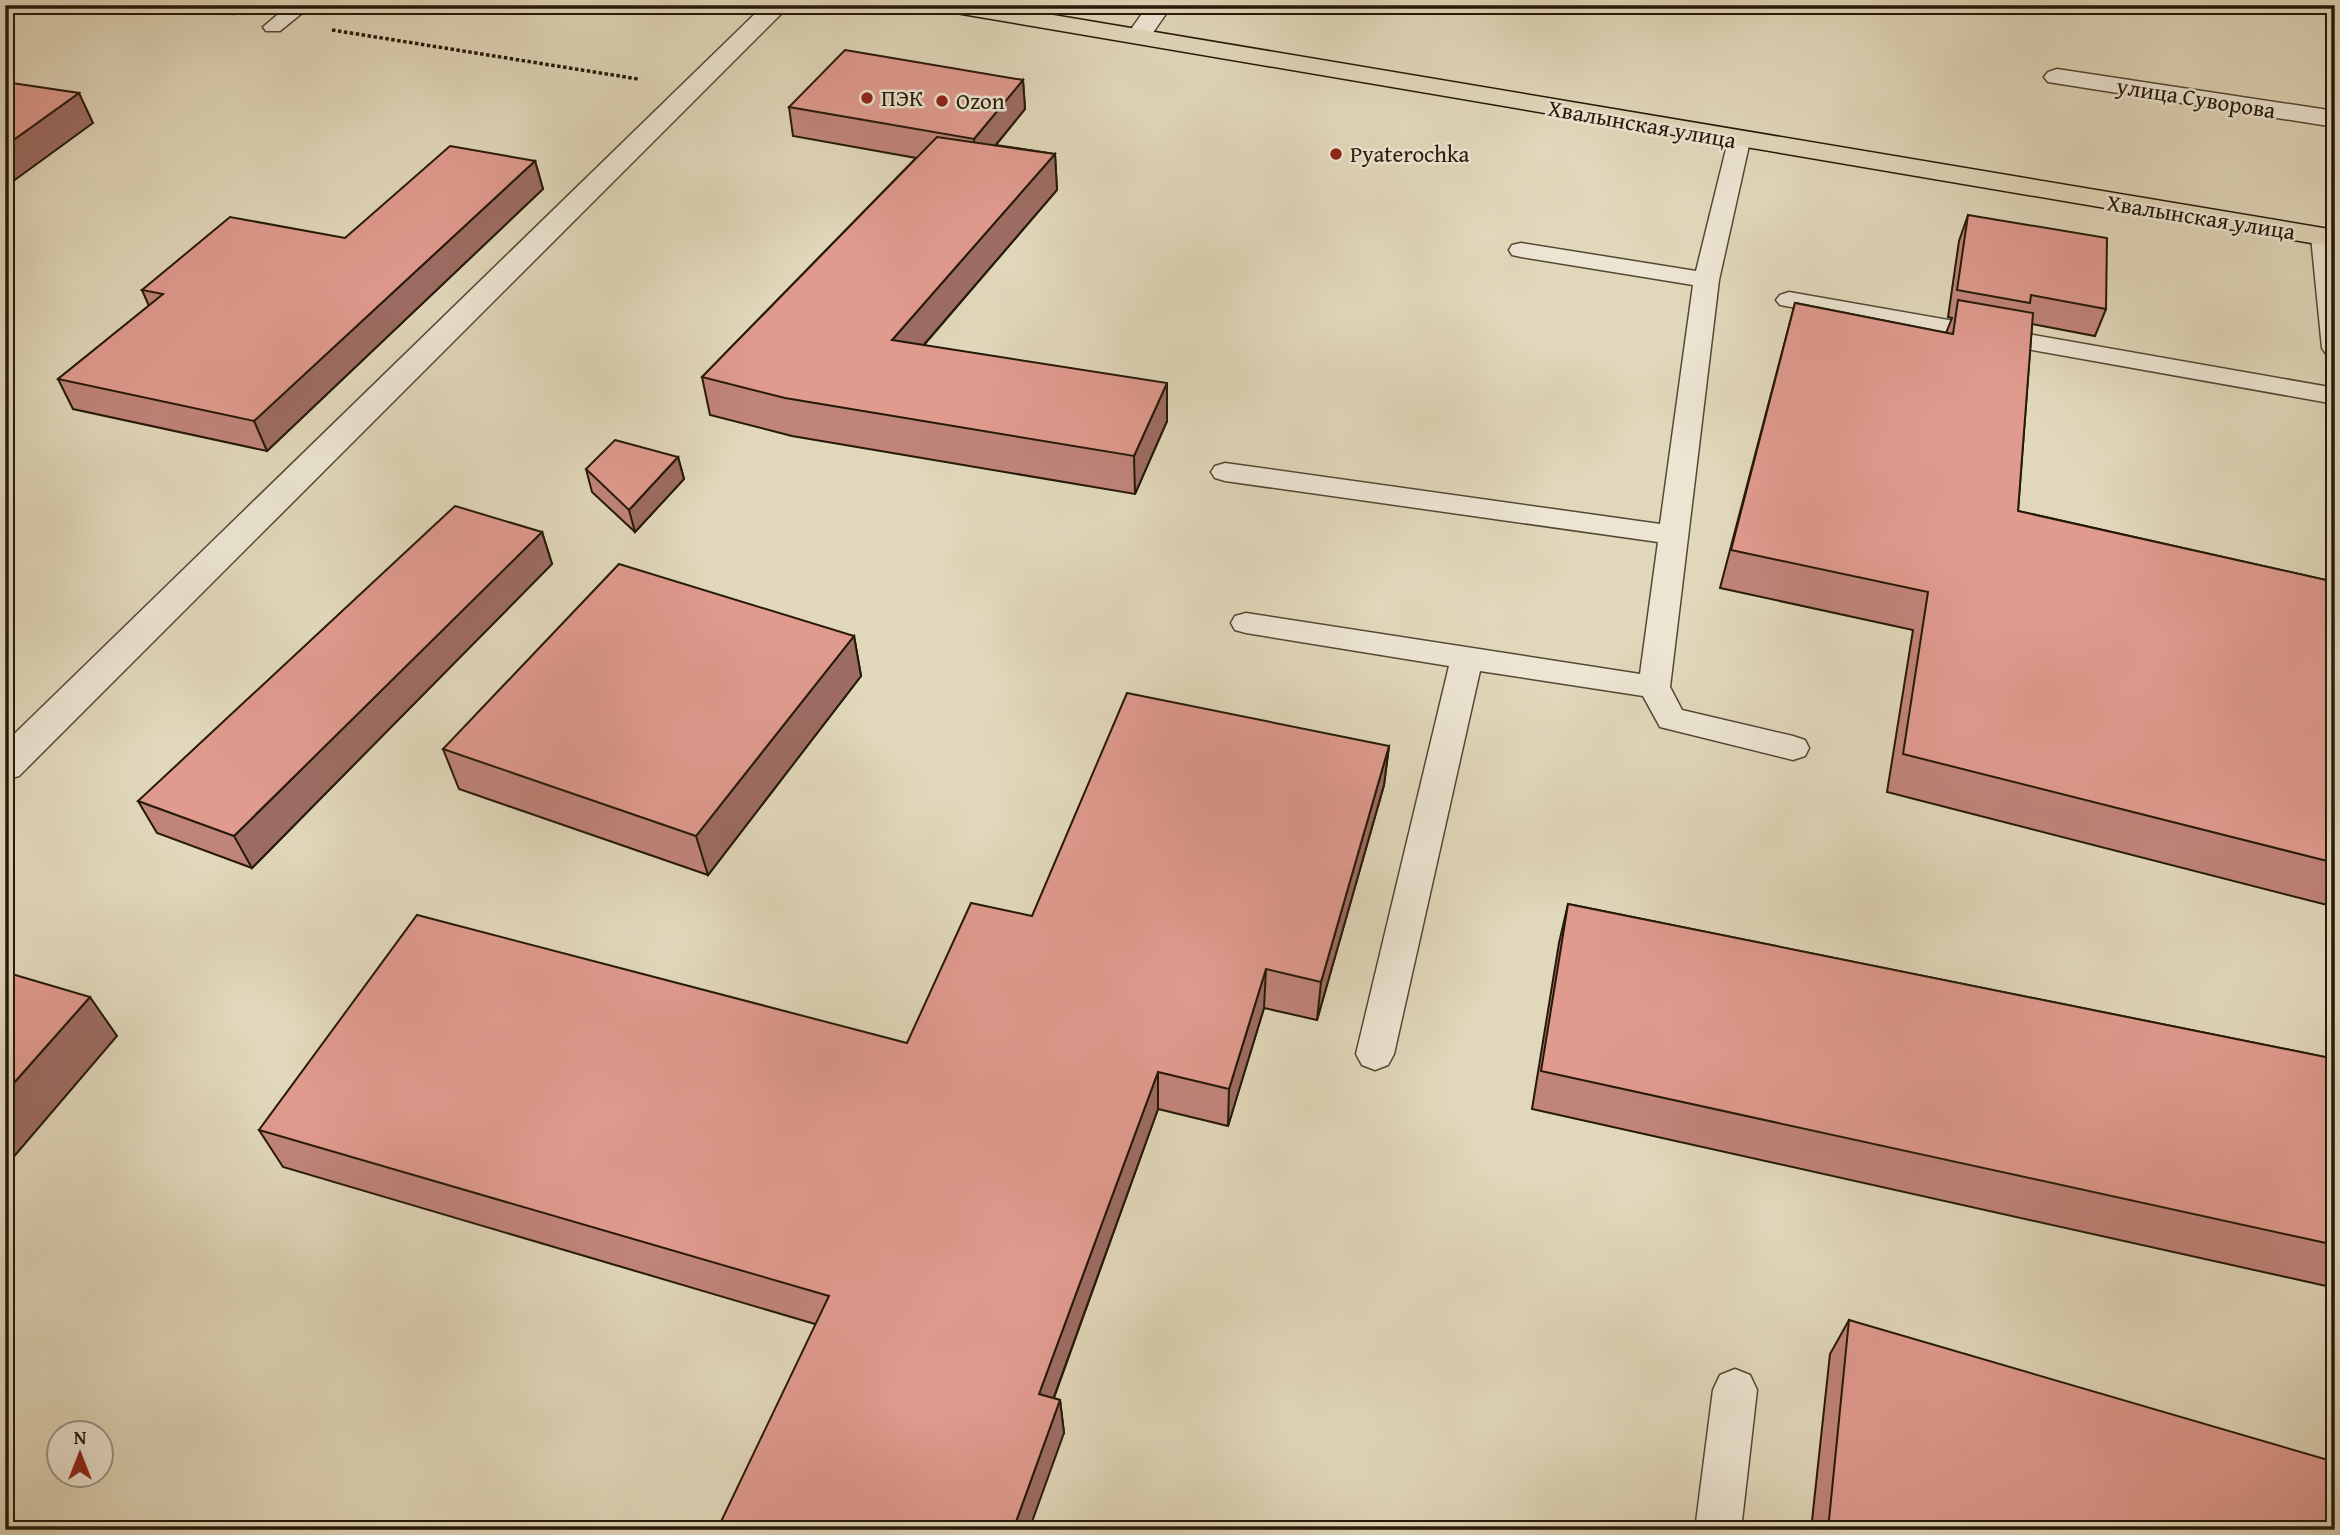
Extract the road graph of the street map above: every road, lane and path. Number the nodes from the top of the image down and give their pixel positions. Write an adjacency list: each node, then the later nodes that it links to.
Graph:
1 (180, 5): 6 (path)
2 (302, 5): 6 (lane)
3 (778, 5): 9 (street)
4 (950, 5): 7 (main road, Хвалынская улица)
5 (1160, 5): 7 (street)
6 (276, 24): 9 (path)
7 (1139, 35): 11 (main road, Хвалынская улица)
8 (2057, 77): 10 (street, улица Суворова)
9 (693, 87): 24 (street)
10 (2335, 119)
11 (1739, 141): 12 (main road, Хвалынская улица); 14 (lane)
12 (2329, 238): 16 (lane)
13 (1521, 250): 14 (lane)
14 (1706, 279): 19 (lane)
15 (1789, 300): 17 (lane)
16 (2335, 348)
17 (2335, 396)
18 (1226, 472): 19 (lane)
19 (1673, 535): 22 (lane)
20 (1246, 623): 21 (lane)
21 (1467, 657): 22 (lane); 25 (lane)
22 (1654, 687): 23 (lane)
23 (1793, 748)
24 (5, 766)
25 (1375, 1054)
26 (1735, 1390): 27 (lane)
27 (1718, 1530)

